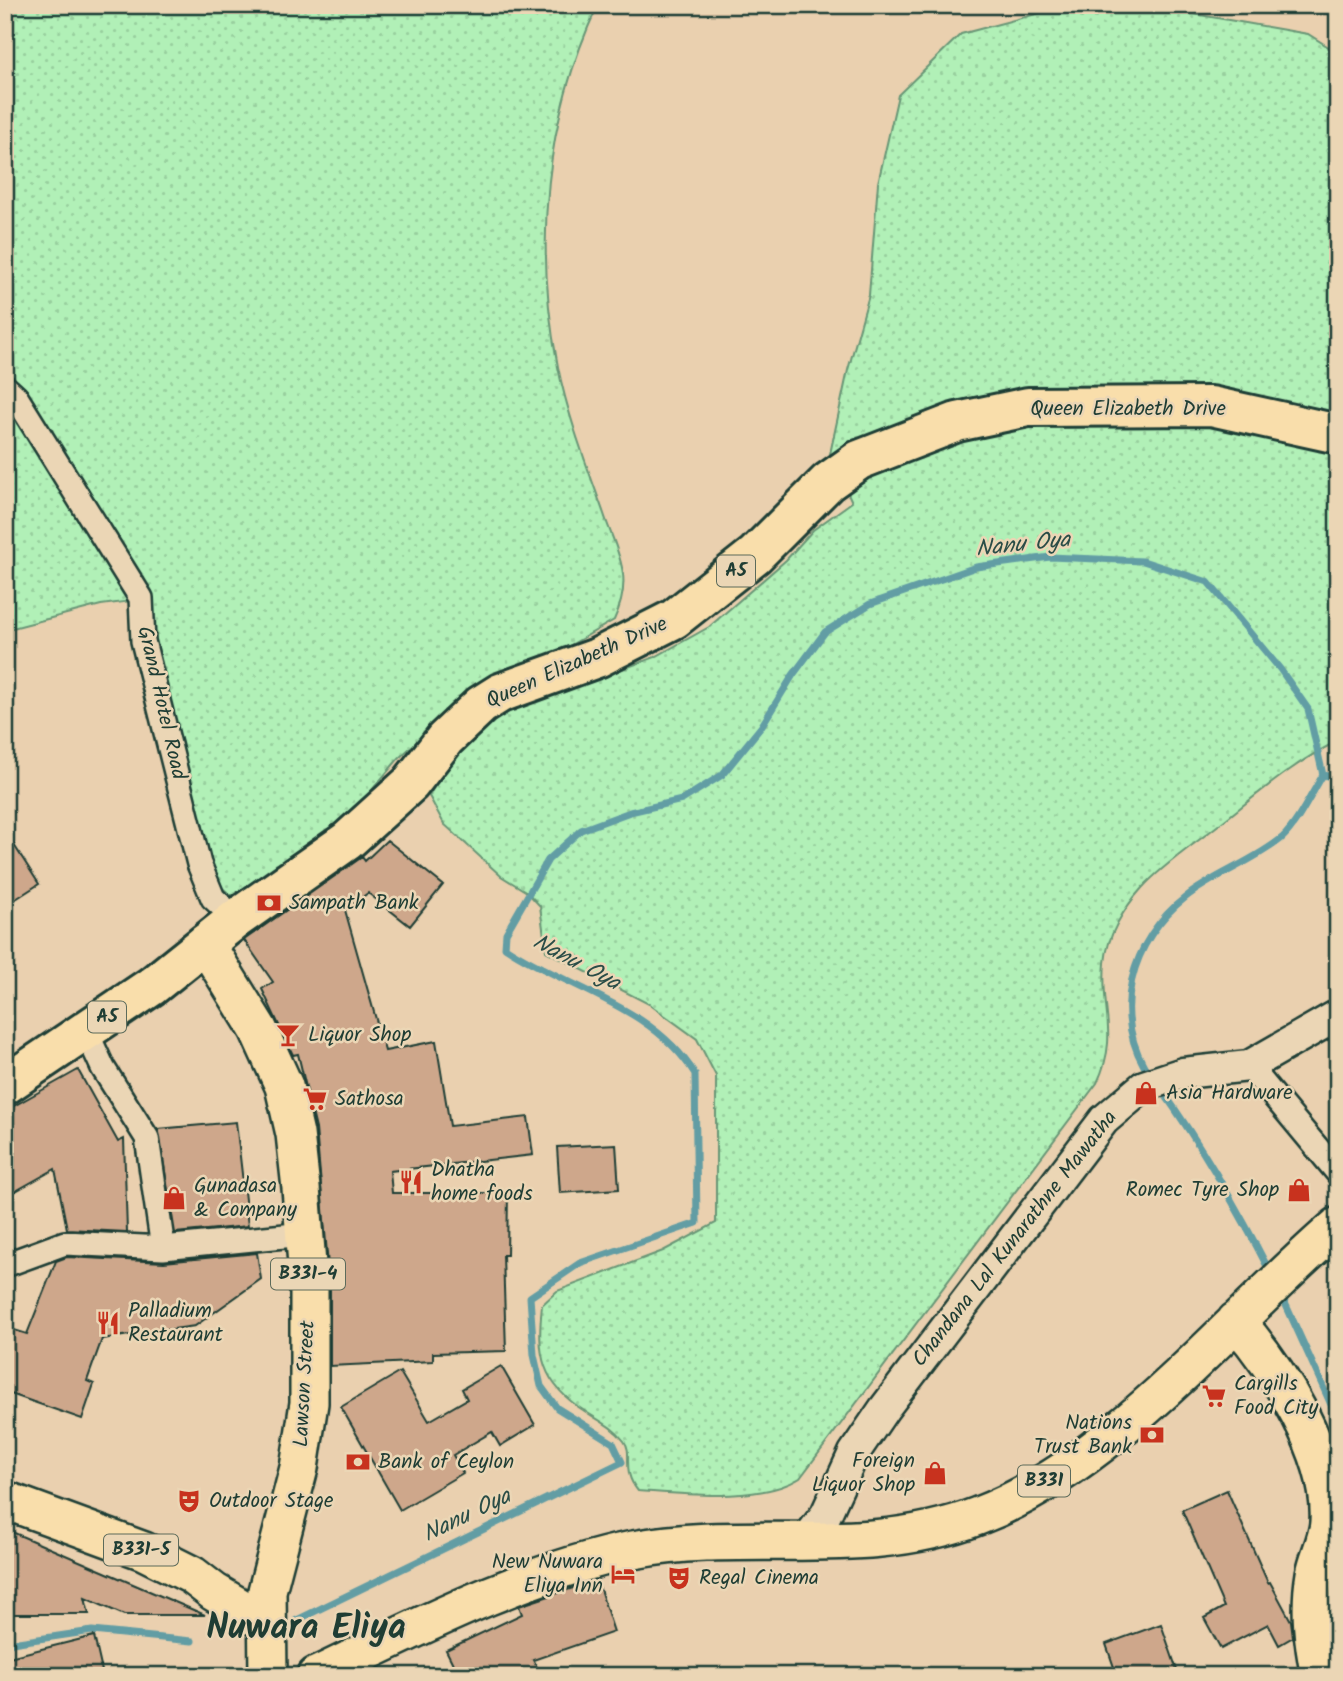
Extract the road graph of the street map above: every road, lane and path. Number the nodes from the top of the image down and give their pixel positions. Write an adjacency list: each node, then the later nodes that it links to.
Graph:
1 (5, 387): 3 (street, Grand Hotel Road)
2 (1338, 434): 3 (highway, Queen Elizabeth Drive / A5)
3 (236, 919): 4 (highway, Queen Elizabeth Drive / A5)
4 (205, 943): 6 (highway, Queen Elizabeth Drive / A5); 11 (main road, Lawson Street / B331-4)
5 (1338, 1015): 7 (street, Chandana Lal Kunarathne Mawatha)
6 (86, 1031): 8 (highway, Queen Elizabeth Drive / A5); 12 (street)
7 (1249, 1066): 9 (street); 16 (street, Chandana Lal Kunarathne Mawatha)
8 (5, 1085)
9 (1338, 1173)
10 (1338, 1226): 14 (main road, B331)
11 (304, 1234): 12 (street); 18 (main road, Lawson Street / B331-4)
12 (163, 1248): 13 (street)
13 (5, 1265)
14 (1244, 1313): 16 (main road, B331); 22 (main road)
15 (5, 1500): 17 (main road, B331-5)
16 (805, 1542): 21 (main road, B331)
17 (192, 1574): 18 (main road, B331-5); 19 (main road, B331-5)
18 (270, 1576): 19 (main road, Lawson Street / B331-4)
19 (266, 1623): 20 (main road, Lawson Street / B331-4)
20 (268, 1676)
21 (316, 1676)
22 (1320, 1676)

